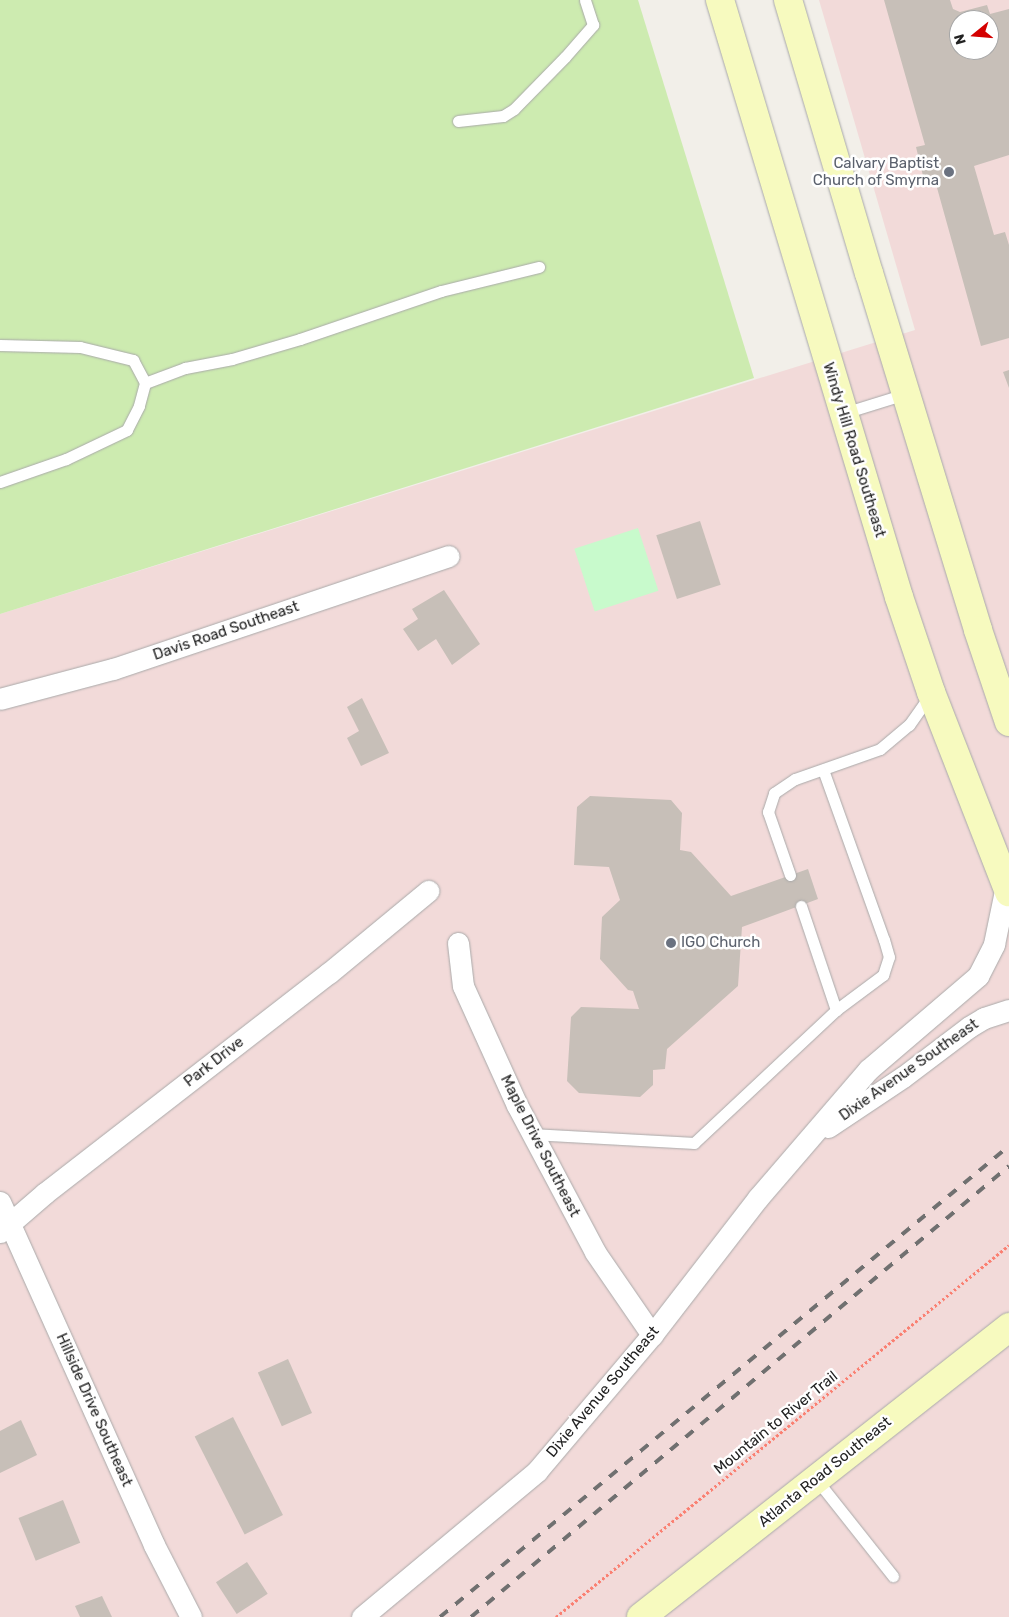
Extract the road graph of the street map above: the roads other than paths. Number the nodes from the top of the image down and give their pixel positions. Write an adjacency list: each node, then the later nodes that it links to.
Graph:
1 (585, 0): 4 (lane)
2 (720, 0): 9 (main road, Windy Hill Road Southeast)
3 (788, 0): 8 (main road)
4 (458, 122)
5 (539, 267): 7 (lane)
6 (0, 345): 7 (lane)
7 (145, 383): 10 (lane)
8 (907, 394): 9 (lane); 14 (main road)
9 (842, 413): 12 (main road, Windy Hill Road Southeast)
10 (0, 482)
11 (449, 556): 13 (street, Davis Road Southeast)
12 (931, 692): 15 (lane); 17 (main road, Windy Hill Road Southeast)
13 (0, 699)
14 (1009, 722)
15 (823, 770): 16 (lane); 21 (lane)
16 (790, 875)
17 (1008, 889): 24 (street, Dixie Avenue Southeast)
18 (428, 891): 26 (street, Park Drive)
19 (801, 906): 21 (lane)
20 (458, 943): 23 (street, Maple Drive Southeast)
21 (836, 1010): 23 (lane)
22 (1009, 1010): 24 (street, Dixie Avenue Southeast)
23 (532, 1134): 28 (street, Maple Drive Southeast)
24 (812, 1136): 28 (street, Dixie Avenue Southeast)
25 (0, 1202): 26 (street, Hillside Drive Southeast)
26 (5, 1228): 33 (street, Hillside Drive Southeast)
27 (1009, 1327): 30 (main road, Atlanta Road Southeast)
28 (652, 1336): 34 (street, Dixie Avenue Southeast)
29 (1009, 1346): 30 (main road)
30 (970, 1359): 31 (main road, Atlanta Road Southeast)
31 (816, 1479): 32 (lane); 35 (main road, Atlanta Road Southeast)
32 (893, 1576)
33 (191, 1617)
34 (362, 1617)
35 (641, 1617)

